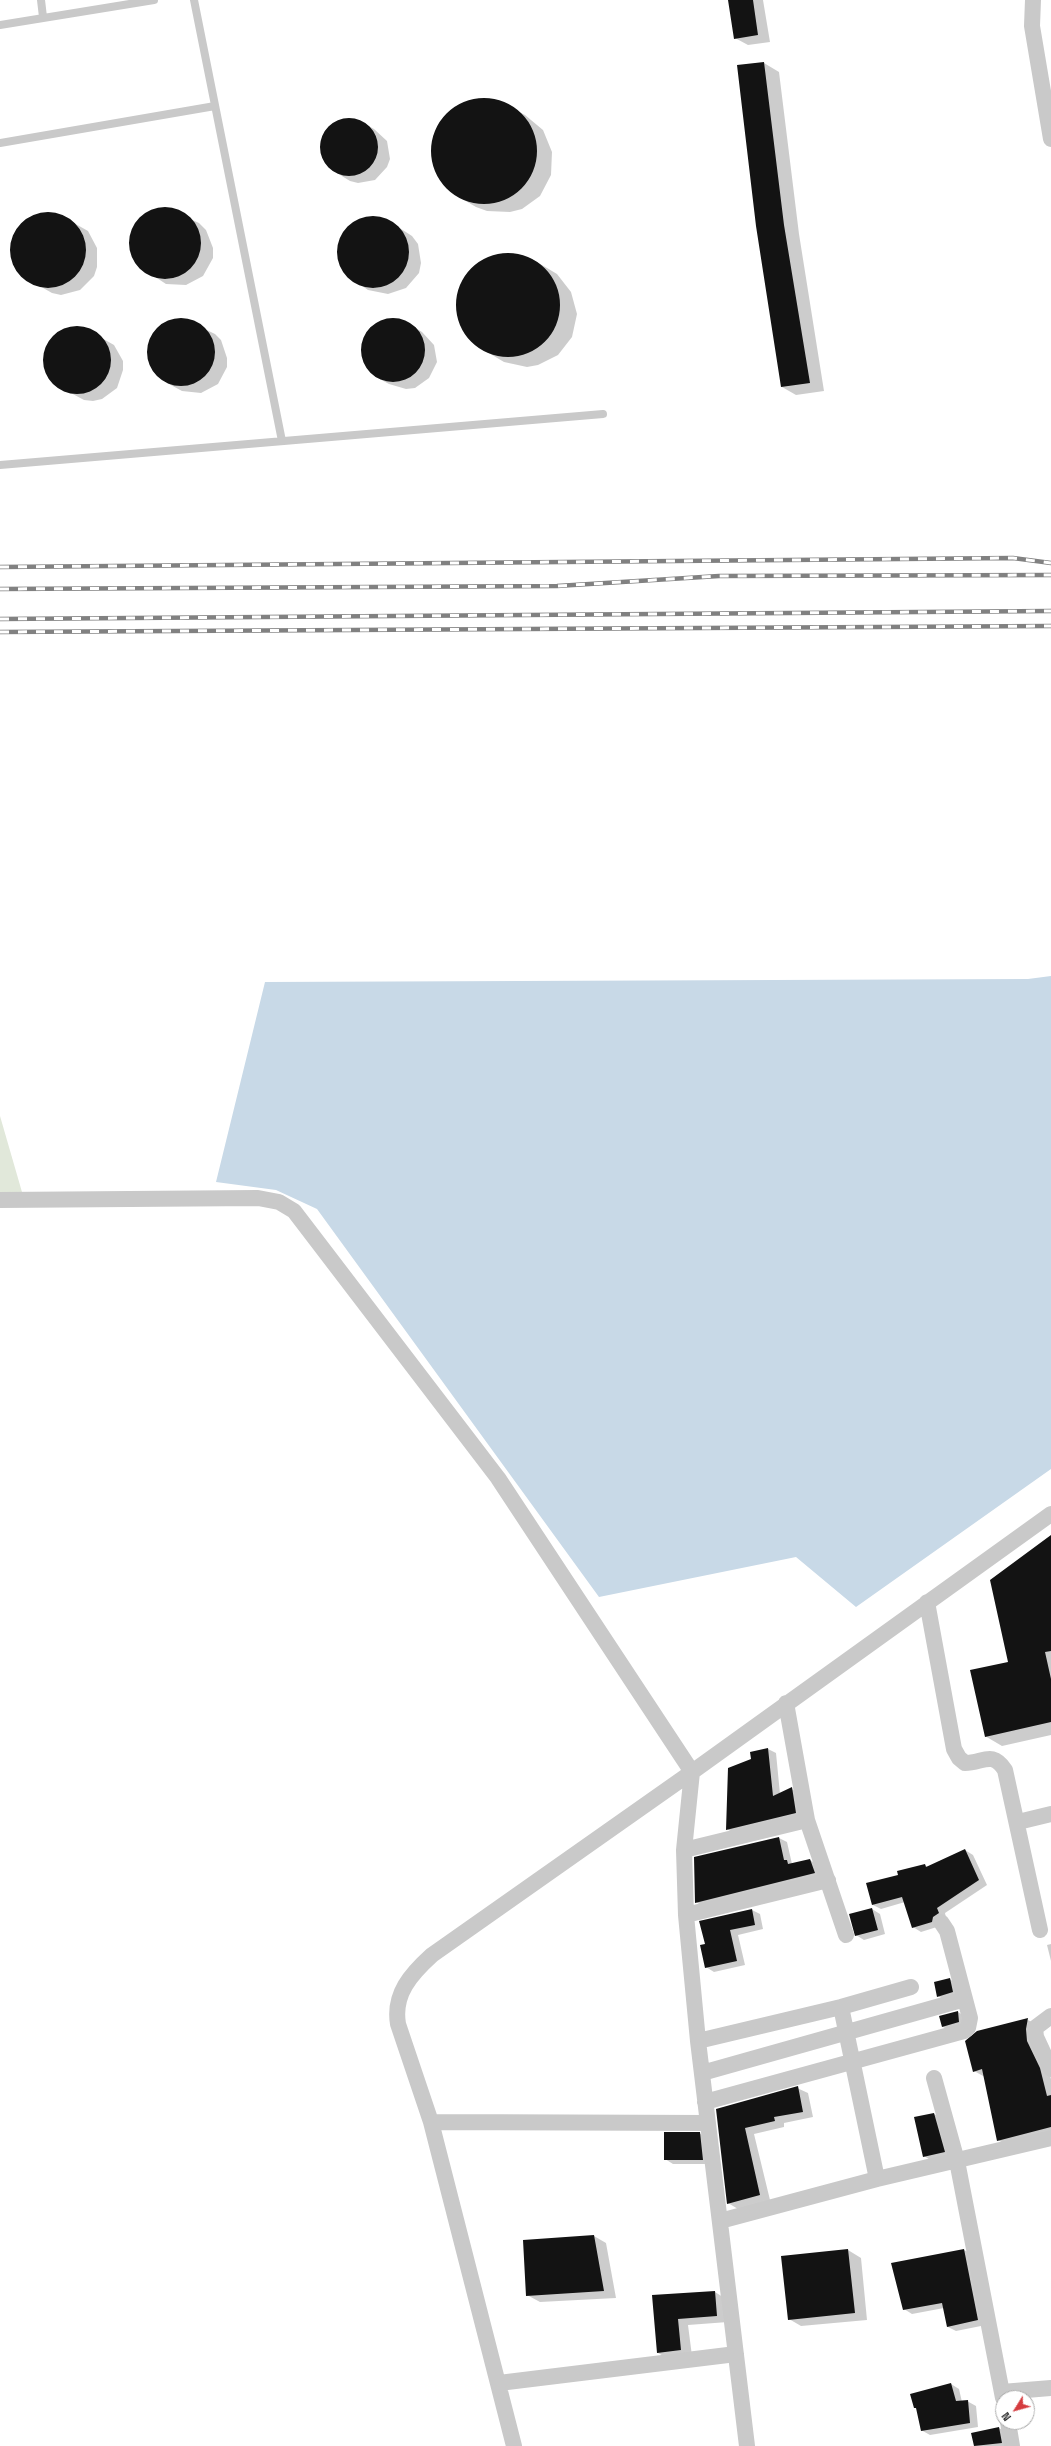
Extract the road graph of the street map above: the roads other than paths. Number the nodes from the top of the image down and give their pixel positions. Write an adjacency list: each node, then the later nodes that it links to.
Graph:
1 (41, 0): 5 (lane)
2 (154, 0): 5 (lane)
3 (194, 0): 7 (lane)
4 (1034, 0): 8 (street)
5 (43, 17): 6 (lane)
6 (0, 25)
7 (215, 106): 9 (lane); 11 (lane)
8 (1051, 139)
9 (0, 143)
10 (603, 414): 11 (lane)
11 (282, 441): 12 (lane)
12 (0, 465)
13 (0, 1200): 17 (street)
14 (1051, 1514): 15 (street)
15 (926, 1602): 16 (street); 20 (street)
16 (786, 1703): 17 (street); 19 (street)
17 (692, 1772): 21 (street); 38 (street)
18 (1051, 1814): 20 (street)
19 (807, 1820): 21 (street); 22 (street)
20 (1018, 1822): 25 (street)
21 (684, 1850): 23 (street)
22 (828, 1880): 23 (street); 26 (street)
23 (686, 1915): 32 (street)
24 (942, 1922): 28 (street)
25 (1040, 1930)
26 (846, 1935)
27 (911, 1987): 29 (street)
28 (965, 1999): 31 (street); 33 (street)
29 (841, 2007): 31 (street); 32 (street)
30 (1051, 2016): 34 (street)
31 (847, 2032): 33 (street); 35 (street)
32 (698, 2041): 35 (street)
33 (853, 2062): 37 (street); 42 (street)
34 (1051, 2069)
35 (702, 2073): 37 (street)
36 (934, 2078): 41 (street)
37 (705, 2102): 39 (street)
38 (431, 2122): 39 (street); 45 (street)
39 (708, 2123): 43 (street)
40 (1051, 2138): 41 (street)
41 (957, 2161): 42 (street); 47 (street)
42 (877, 2179): 43 (street)
43 (720, 2221): 44 (street)
44 (736, 2354): 45 (street); 51 (street)
45 (499, 2383): 50 (street)
46 (1051, 2388): 48 (street)
47 (1002, 2390)
48 (1035, 2390)
49 (1009, 2430): 52 (street)
50 (514, 2446)
51 (747, 2446)
52 (1012, 2446)

